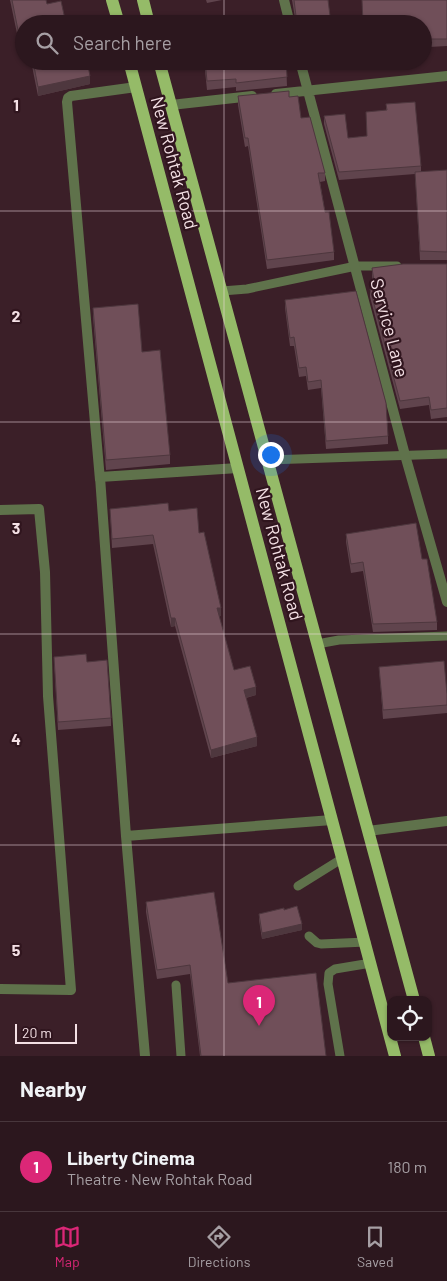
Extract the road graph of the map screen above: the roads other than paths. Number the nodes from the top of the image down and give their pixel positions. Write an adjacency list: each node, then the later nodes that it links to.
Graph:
1 (112, 0): 4 (main road)
2 (143, 0): 5 (main road)
3 (284, 0): 6 (street)
4 (116, 15)
5 (147, 15)
6 (288, 15)
7 (131, 70): 11 (main road, New Rohtak Road)
8 (161, 70): 13 (main road, New Rohtak Road)
9 (302, 70): 12 (street, Service Lane)
10 (447, 76): 12 (street)
11 (136, 87): 20 (main road, New Rohtak Road); 21 (street)
12 (308, 90): 13 (street); 14 (street, Service Lane)
13 (171, 105): 16 (main road, New Rohtak Road)
14 (356, 266): 15 (lane); 16 (lane); 18 (street, Service Lane)
15 (410, 266)
16 (222, 290): 19 (main road, New Rohtak Road)
17 (447, 454): 18 (lane)
18 (405, 455): 19 (lane); 23 (street, Service Lane)
19 (268, 460): 25 (main road, New Rohtak Road)
20 (238, 468): 21 (street); 26 (main road, New Rohtak Road)
21 (100, 480): 29 (street)
22 (0, 510): 36 (street)
23 (447, 602)
24 (447, 636): 25 (lane)
25 (317, 644): 28 (main road, New Rohtak Road)
26 (332, 820): 29 (street); 30 (main road, New Rohtak Road)
27 (447, 821): 28 (street)
28 (368, 831): 37 (main road, New Rohtak Road)
29 (126, 836): 39 (street)
30 (343, 858): 31 (lane); 33 (main road, New Rohtak Road)
31 (298, 886)
32 (309, 936): 33 (lane)
33 (366, 942): 34 (main road, New Rohtak Road)
34 (371, 963): 41 (lane); 42 (main road, New Rohtak Road)
35 (176, 985): 40 (lane)
36 (0, 989)
37 (413, 996)
38 (425, 1041): 43 (main road)
39 (145, 1056)
40 (181, 1056)
41 (340, 1056)
42 (395, 1056)
43 (429, 1056)

